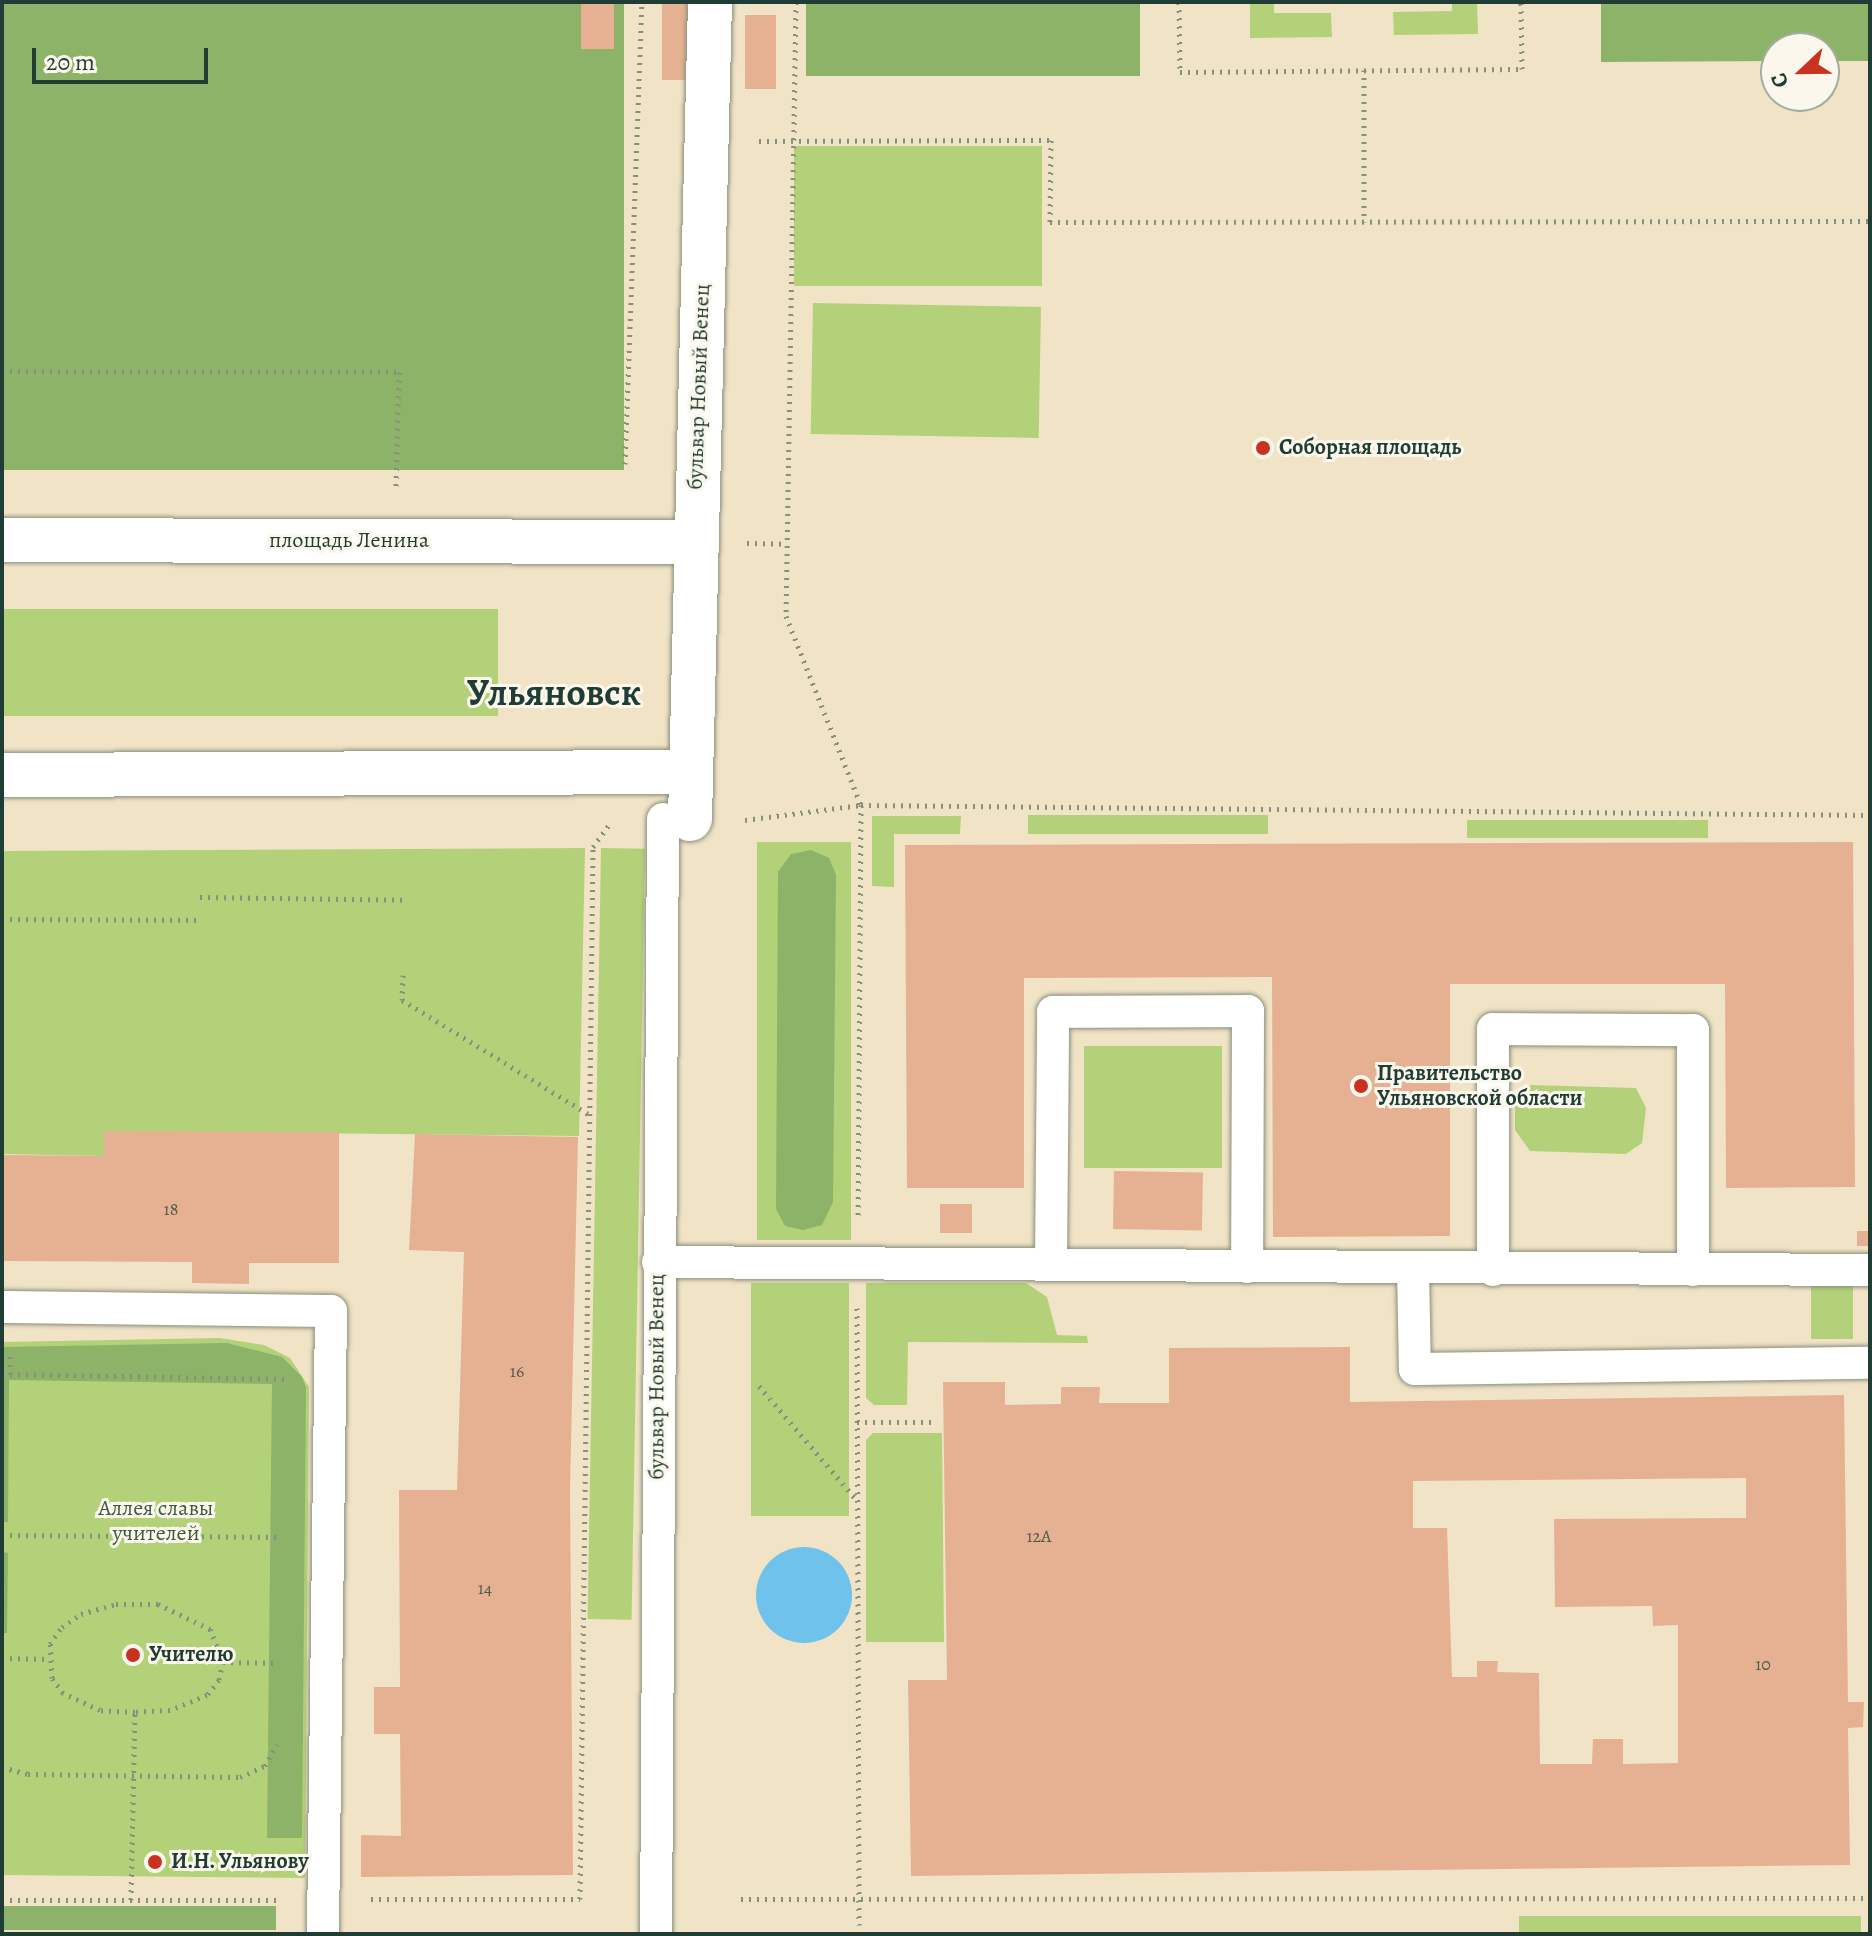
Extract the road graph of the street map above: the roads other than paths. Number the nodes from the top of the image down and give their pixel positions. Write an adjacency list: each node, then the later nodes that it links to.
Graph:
1 (710, 2): 3 (street, бульвар Новый Венец)
2 (2, 540): 3 (street, площадь Ленина)
3 (695, 542): 4 (street, бульвар Новый Венец)
4 (690, 772): 5 (street); 6 (street, бульвар Новый Венец)
5 (2, 775)
6 (676, 819): 7 (lane, бульвар Новый Венец)
7 (658, 1262): 8 (lane); 17 (lane, бульвар Новый Венец)
8 (1051, 1264): 9 (lane); 9 (lane)
9 (1247, 1267): 10 (lane)
10 (1413, 1269): 11 (lane); 15 (lane)
11 (1493, 1270): 12 (lane); 12 (lane)
12 (1693, 1270): 13 (lane)
13 (1870, 1270)
14 (2, 1307): 16 (lane)
15 (1870, 1363)
16 (323, 1934)
17 (656, 1934)

